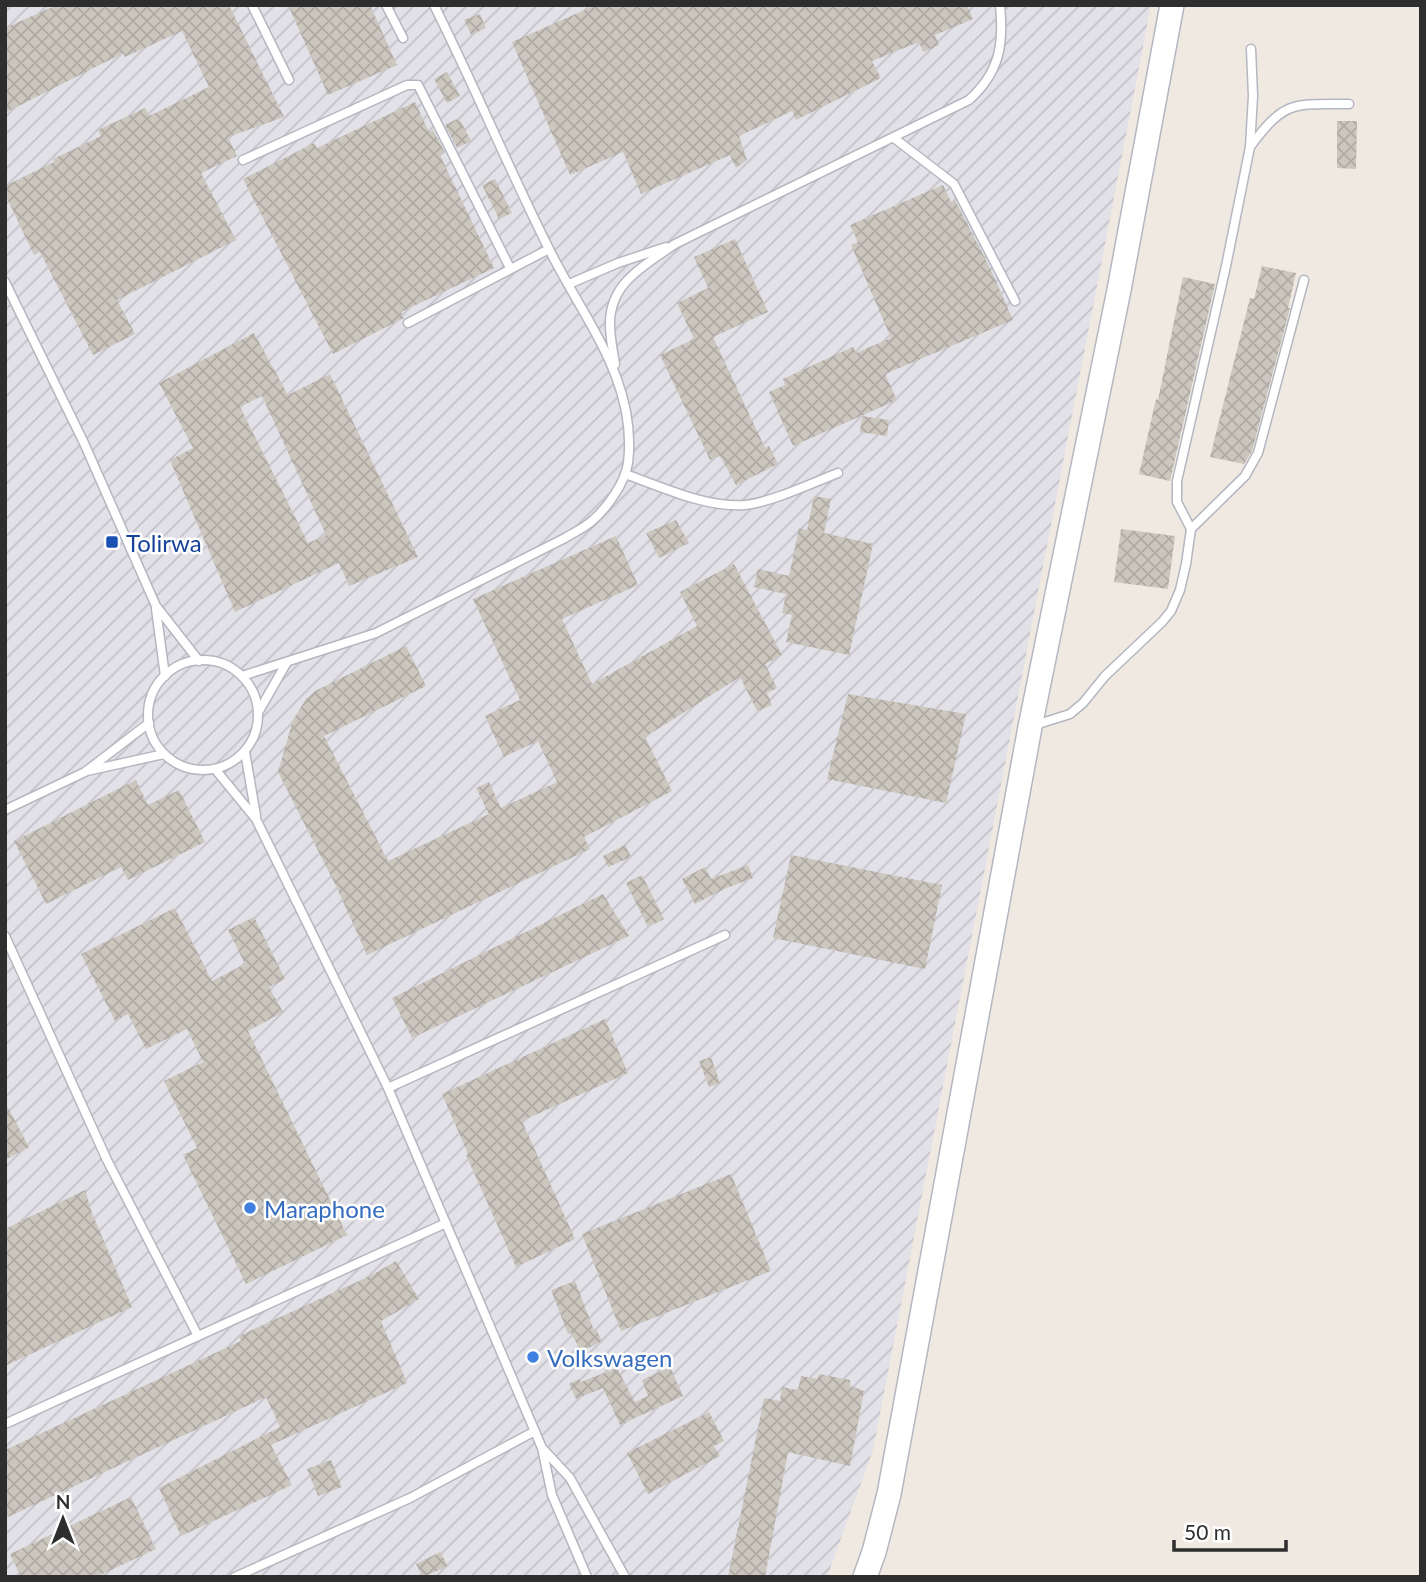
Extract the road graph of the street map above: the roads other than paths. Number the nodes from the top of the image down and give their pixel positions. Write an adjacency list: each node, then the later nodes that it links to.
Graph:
1 (252, 5): 8 (lane)
2 (386, 5): 6 (lane)
3 (434, 5): 14 (lane)
4 (1000, 5): 10 (lane)
5 (1172, 5): 32 (main road)
6 (403, 38)
7 (1251, 49): 11 (lane)
8 (289, 80)
9 (1349, 104): 11 (lane)
10 (894, 138): 13 (lane); 19 (lane)
11 (1250, 147): 24 (lane)
12 (243, 160): 15 (lane)
13 (676, 244): 18 (lane); 21 (lane)
14 (549, 249): 15 (lane); 18 (lane)
15 (510, 268): 20 (lane)
16 (1304, 280): 24 (lane)
17 (5, 282): 25 (lane)
18 (569, 284): 21 (lane)
19 (1015, 301)
20 (408, 323)
21 (616, 371): 23 (lane)
22 (838, 473): 23 (lane)
23 (625, 474): 27 (lane)
24 (1191, 529): 32 (lane)
25 (156, 606): 26 (lane); 28 (lane)
26 (199, 661): 28 (lane); 29 (lane)
27 (287, 662): 29 (lane); 30 (lane)
28 (165, 676): 31 (lane)
29 (242, 676): 30 (lane)
30 (258, 711): 33 (lane)
31 (149, 723): 34 (lane); 36 (lane)
32 (1030, 727): 50 (main road)
33 (245, 752): 35 (lane); 38 (lane)
34 (164, 754): 35 (lane); 36 (lane)
35 (215, 769): 38 (lane)
36 (85, 772): 37 (lane)
37 (5, 810)
38 (256, 819): 41 (lane)
39 (725, 934): 41 (lane)
40 (5, 936): 43 (lane)
41 (388, 1088): 42 (lane)
42 (446, 1223): 43 (lane); 45 (lane)
43 (198, 1336): 44 (lane)
44 (5, 1423)
45 (535, 1431): 46 (lane); 47 (lane)
46 (542, 1448): 48 (lane); 49 (lane)
47 (235, 1577)
48 (587, 1577)
49 (625, 1577)
50 (865, 1577)

